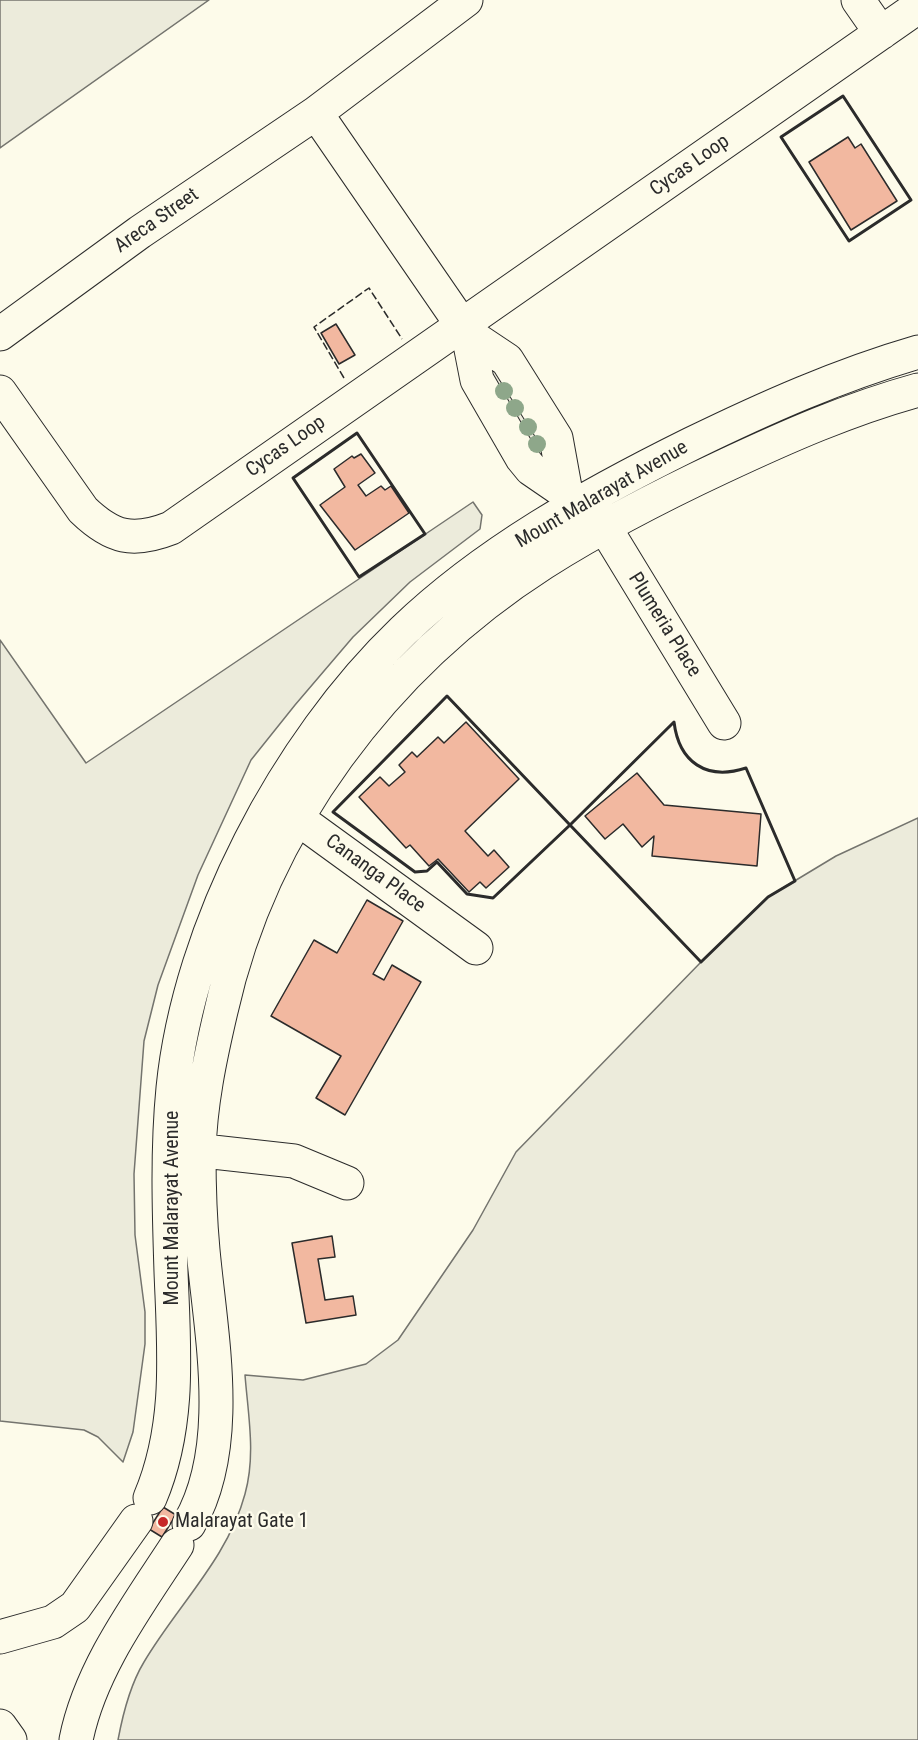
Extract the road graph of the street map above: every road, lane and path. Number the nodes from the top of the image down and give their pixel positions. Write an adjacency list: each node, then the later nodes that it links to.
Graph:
1 (466, 0): 5 (street, Areca Street)
2 (858, 0): 4 (street)
3 (918, 7): 4 (street, Cycas Loop)
4 (881, 33): 6 (street, Cycas Loop)
5 (316, 113): 6 (street); 7 (street, Areca Street)
6 (465, 329): 10 (street, Cycas Loop); 11 (street)
7 (0, 334)
8 (918, 352): 11 (street, Mount Malarayat Avenue)
9 (918, 390): 12 (street, Mount Malarayat Avenue)
10 (0, 392)
11 (571, 499): 12 (street); 14 (street, Mount Malarayat Avenue)
12 (604, 526): 13 (street, Plumeria Place); 14 (street, Mount Malarayat Avenue)
13 (724, 723)
14 (284, 808): 15 (street, Cananga Place); 16 (street, Mount Malarayat Avenue)
15 (476, 948)
16 (184, 1148): 17 (street); 18 (street, Mount Malarayat Avenue); 19 (street, Mount Malarayat Avenue)
17 (347, 1183)
18 (116, 1553): 19 (street); 20 (street, Mount Malarayat Avenue)
19 (155, 1579): 23 (street, Mount Malarayat Avenue)
20 (0, 1637)
21 (0, 1726): 22 (street)
22 (10, 1740)
23 (76, 1740)

